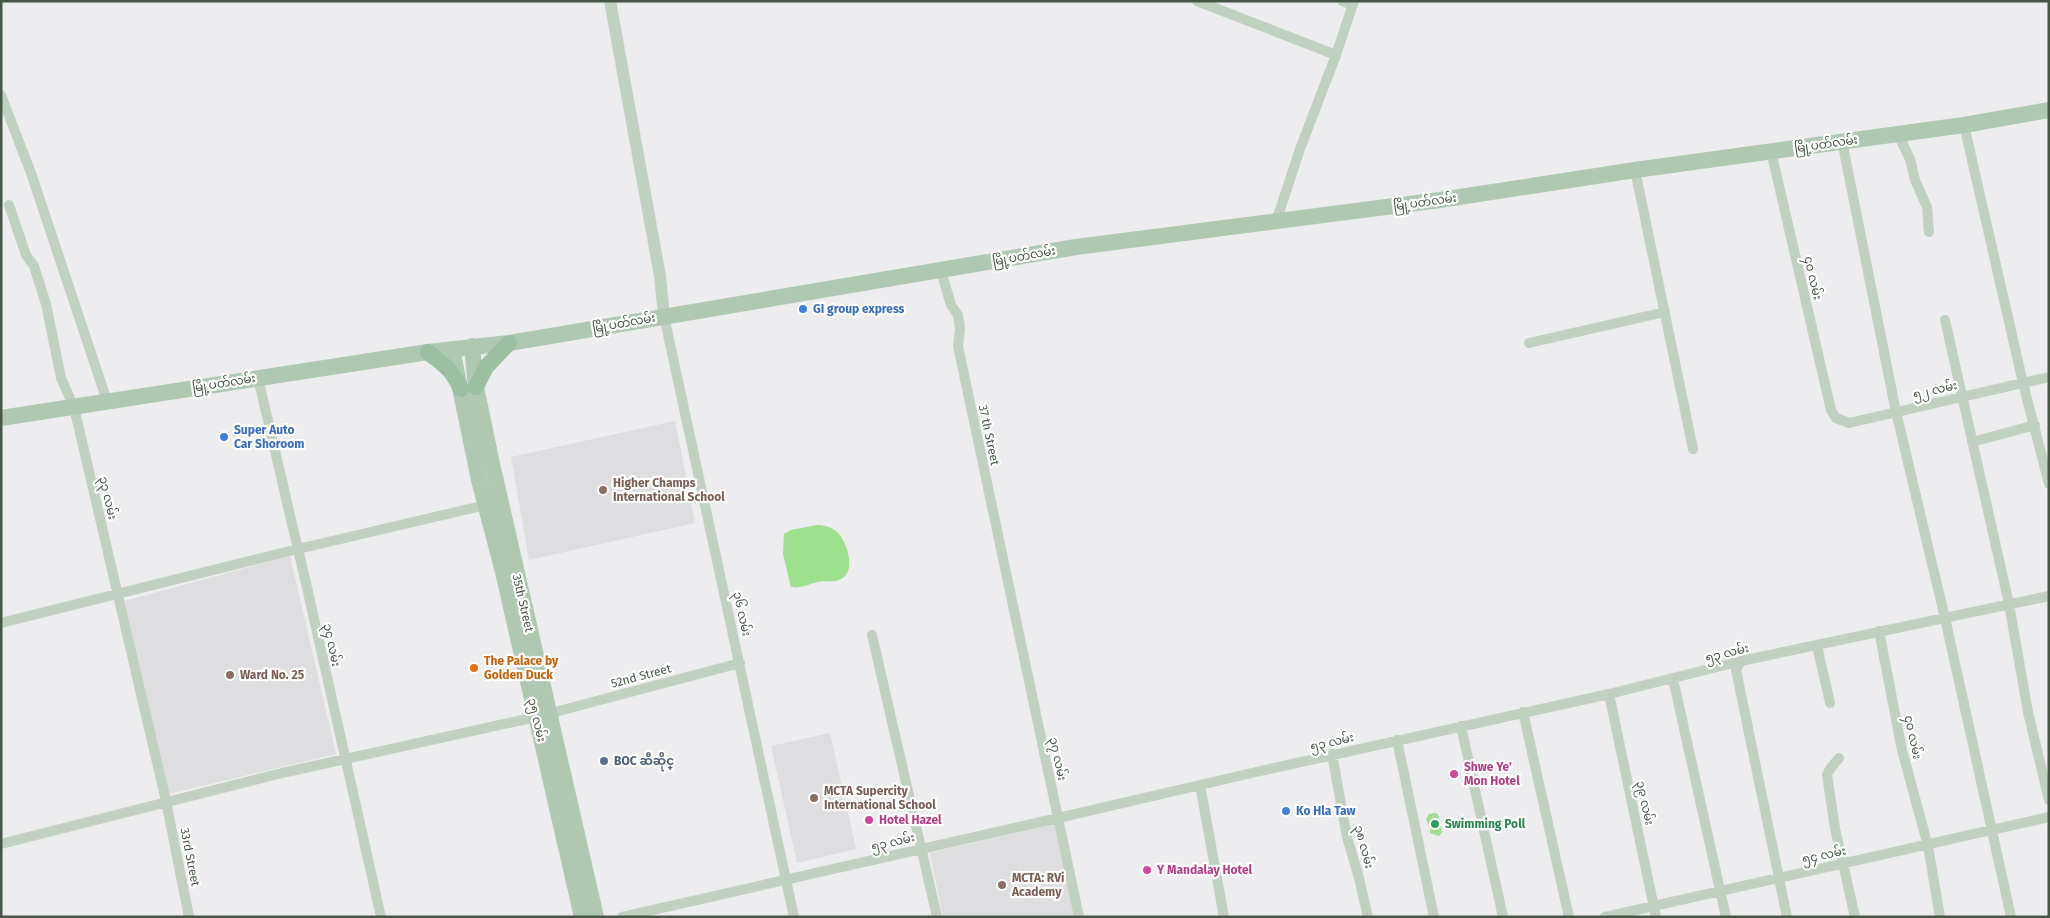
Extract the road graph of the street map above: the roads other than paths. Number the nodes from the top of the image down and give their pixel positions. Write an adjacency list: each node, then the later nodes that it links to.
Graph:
1 (610, 1): 18 (street)
2 (1197, 1): 5 (street)
3 (1342, 1): 4 (street)
4 (1353, 3): 5 (street)
5 (1336, 55): 14 (street)
6 (1, 95): 30 (street)
7 (2049, 110): 8 (main road, မြို့ပတ်လမ်း)
8 (1964, 125): 9 (main road, မြို့ပတ်လမ်း); 27 (street)
9 (1898, 134): 10 (main road, မြို့ပတ်လမ်း); 15 (street)
10 (1842, 142): 11 (main road, မြို့ပတ်လမ်း); 33 (street)
11 (1770, 152): 12 (main road, မြို့ပတ်လမ်း); 32 (street, ၄၀ လမ်း)
12 (1635, 170): 14 (main road, မြို့ပတ်လမ်း); 17 (street)
13 (9, 205): 31 (street, ၃၃ လမ်း)
14 (1276, 222): 16 (main road, မြို့ပတ်လမ်း)
15 (1929, 232)
16 (941, 271): 18 (main road, မြို့ပတ်လမ်း); 45 (street, 37 th Street)
17 (1666, 312): 20 (street); 37 (street)
18 (664, 316): 21 (main road, မြို့ပတ်လမ်း); 52 (street, ၃၆ လမ်း)
19 (1945, 320): 29 (street)
20 (1529, 342)
21 (509, 343): 22 (main road, မြို့ပတ်လမ်း); 28 (highway)
22 (472, 346): 23 (main road, မြို့ပတ်လမ်း); 28 (main road, 35th Street)
23 (452, 349): 24 (main road, မြို့ပတ်လမ်း); 28 (main road)
24 (428, 352): 26 (main road, မြို့ပတ်လမ်း); 28 (highway)
25 (2049, 377): 27 (street, ၅၂ လမ်း)
26 (258, 378): 30 (main road, မြို့ပတ်လမ်း); 41 (street, ၃၄ လမ်း)
27 (2023, 383): 29 (street, ၅၂ လမ်း); 35 (street)
28 (468, 388): 38 (main road, 35th Street)
29 (1962, 397): 33 (street, ၅၂ လမ်း); 36 (street)
30 (108, 401): 31 (main road, မြို့ပတ်လမ်း)
31 (74, 407): 34 (main road, မြို့ပတ်လမ်း); 42 (street, ၃၃ လမ်း)
32 (1831, 410): 33 (street, ၅၂ လမ်း)
33 (1896, 412): 46 (street)
34 (1, 418)
35 (2034, 425): 36 (street); 39 (street)
36 (1972, 442): 44 (street)
37 (1693, 449)
38 (484, 466): 40 (main road, ၃၅ လမ်း); 57 (main road, 35th Street)
39 (2049, 484)
40 (486, 505): 41 (street); 57 (main road, ၃၅ လမ်း)
41 (298, 549): 42 (street); 62 (street, ၃၄ လမ်း)
42 (118, 595): 47 (street); 65 (street, ၃၃ လမ်း)
43 (2049, 596): 44 (street, ၅၃ လမ်း)
44 (2009, 604): 46 (street, ၅၃ လမ်း); 64 (street)
45 (1014, 606): 66 (street, ၃၇ လမ်း)
46 (1945, 618): 48 (street, ၅၃ လမ်း); 68 (street)
47 (1, 623)
48 (1880, 632): 50 (street, ၅၃ လမ်း); 70 (street, ၄၀ လမ်း)
49 (872, 635): 71 (street)
50 (1817, 646): 51 (street, ၅၃ လမ်း); 55 (street)
51 (1741, 662): 53 (street, ၅၃ လမ်း); 73 (street)
52 (740, 663): 57 (street, 52nd Street); 74 (street, ၃၆ လမ်း)
53 (1673, 679): 54 (street, ၅၃ လမ်း); 75 (street)
54 (1609, 694): 56 (street, ၅၃ လမ်း); 76 (street, ၃၉ လမ်း)
55 (1830, 703)
56 (1523, 712): 58 (street, ၅၃ လမ်း); 89 (street)
57 (542, 716): 62 (street, 52nd Street); 79 (main road, ၃၅ လမ်း); 80 (main road, 35th Street)
58 (1461, 726): 59 (street, ၅၃ လမ်း); 88 (street)
59 (1396, 740): 60 (street, ၅၃ လမ်း); 87 (street)
60 (1332, 754): 63 (street, ၅၃ လမ်း); 86 (street, ၃၈ လမ်း)
61 (1840, 758): 72 (street)
62 (346, 759): 65 (street, 52nd Street); 78 (street, ၃၄ လမ်း)
63 (1200, 785): 66 (street, ၅၃ လမ်း); 85 (street)
64 (2049, 800)
65 (166, 802): 69 (street, 52nd Street); 77 (street, 33rd Street)
66 (1058, 818): 71 (street, ၅၃ လမ်း); 84 (street, ၃၇ လမ်း)
67 (2049, 818): 68 (street, ၅၄ လမ်း)
68 (1992, 831): 70 (street, ၅၄ လမ်း); 96 (street)
69 (1, 844)
70 (1928, 846): 72 (street, ၅၄ လမ်း); 95 (street, ၄၀ လမ်း)
71 (921, 849): 74 (street, ၅၃ လမ်း); 83 (street)
72 (1842, 863): 73 (street, ၅၄ လမ်း); 94 (street)
73 (1779, 878): 75 (street, ၅၄ လမ်း); 93 (street)
74 (786, 879): 81 (street, ၅၃ လမ်း); 82 (street, ၃၆ လမ်း)
75 (1720, 890): 76 (street, ၅၄ လမ်း); 92 (street)
76 (1653, 906): 90 (street, ၅၄ လမ်း); 91 (street, ၃၉ လမ်း)
77 (189, 917)
78 (381, 917)
79 (582, 917)
80 (596, 917)
81 (622, 917)
82 (794, 917)
83 (937, 917)
84 (1079, 917)
85 (1224, 917)
86 (1368, 917)
87 (1434, 917)
88 (1503, 917)
89 (1569, 917)
90 (1605, 917)
91 (1656, 917)
92 (1726, 917)
93 (1787, 917)
94 (1855, 917)
95 (1940, 917)
96 (2010, 917)

